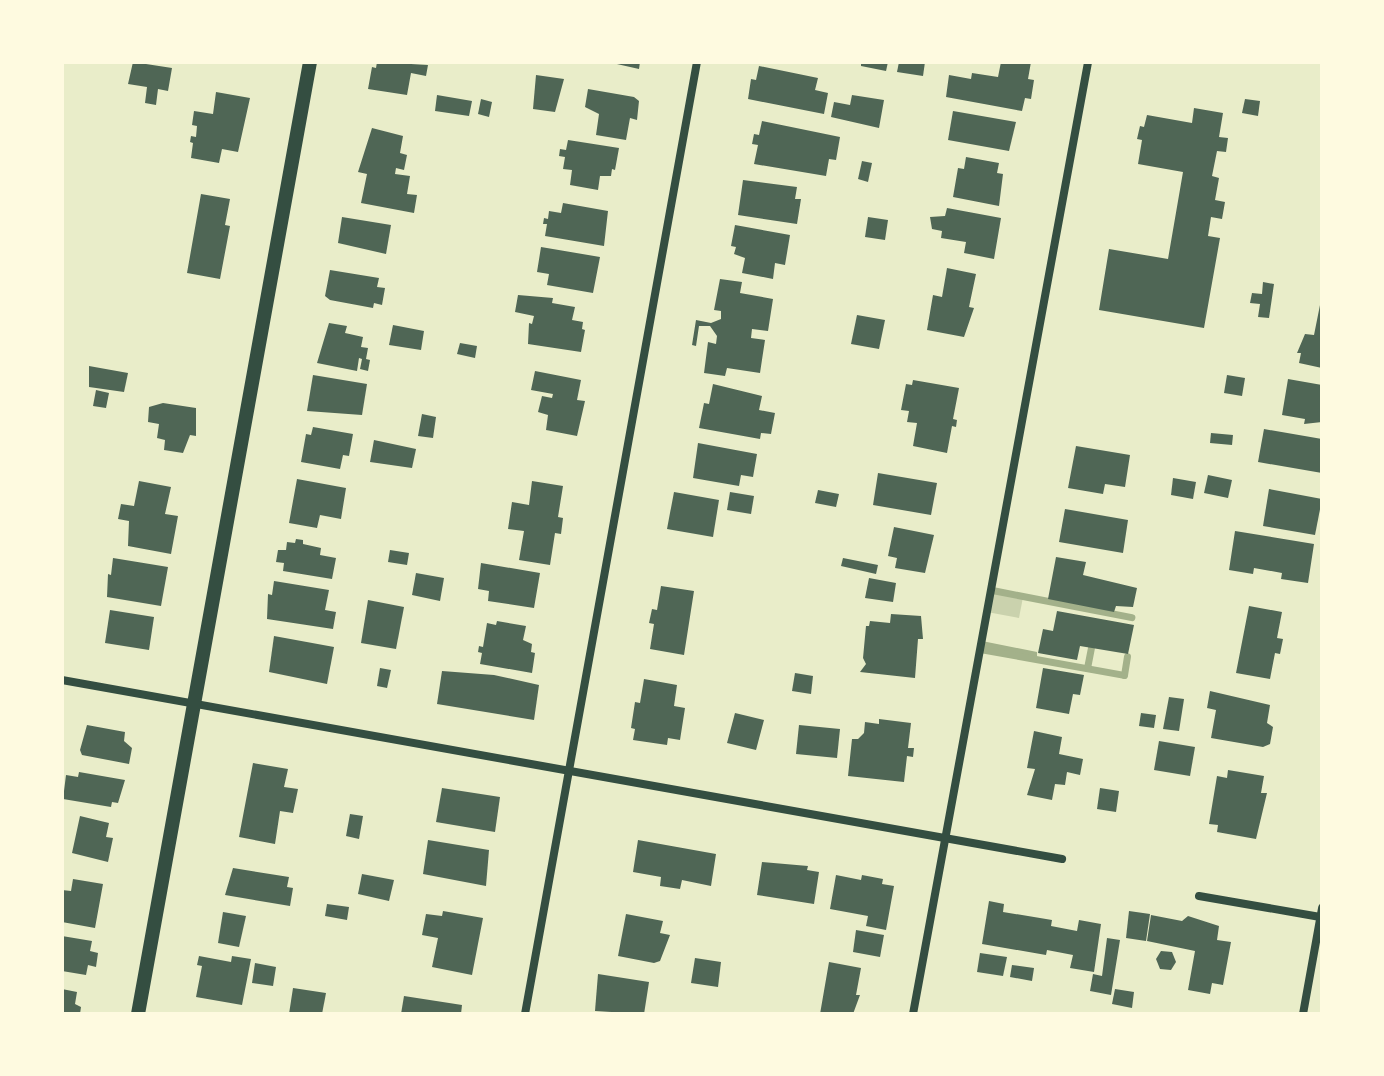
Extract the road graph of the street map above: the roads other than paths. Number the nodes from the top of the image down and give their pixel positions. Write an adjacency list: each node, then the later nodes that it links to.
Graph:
1 (310, 62): 5 (street)
2 (697, 62): 6 (street)
3 (1088, 62): 7 (street)
4 (62, 680): 5 (street)
5 (195, 703): 6 (street); 11 (street)
6 (569, 770): 7 (street); 12 (street)
7 (944, 837): 8 (street); 13 (street)
8 (1062, 859)
9 (1199, 896): 10 (street)
10 (1321, 912): 14 (street)
11 (138, 1014)
12 (525, 1014)
13 (913, 1014)
14 (1303, 1014)

